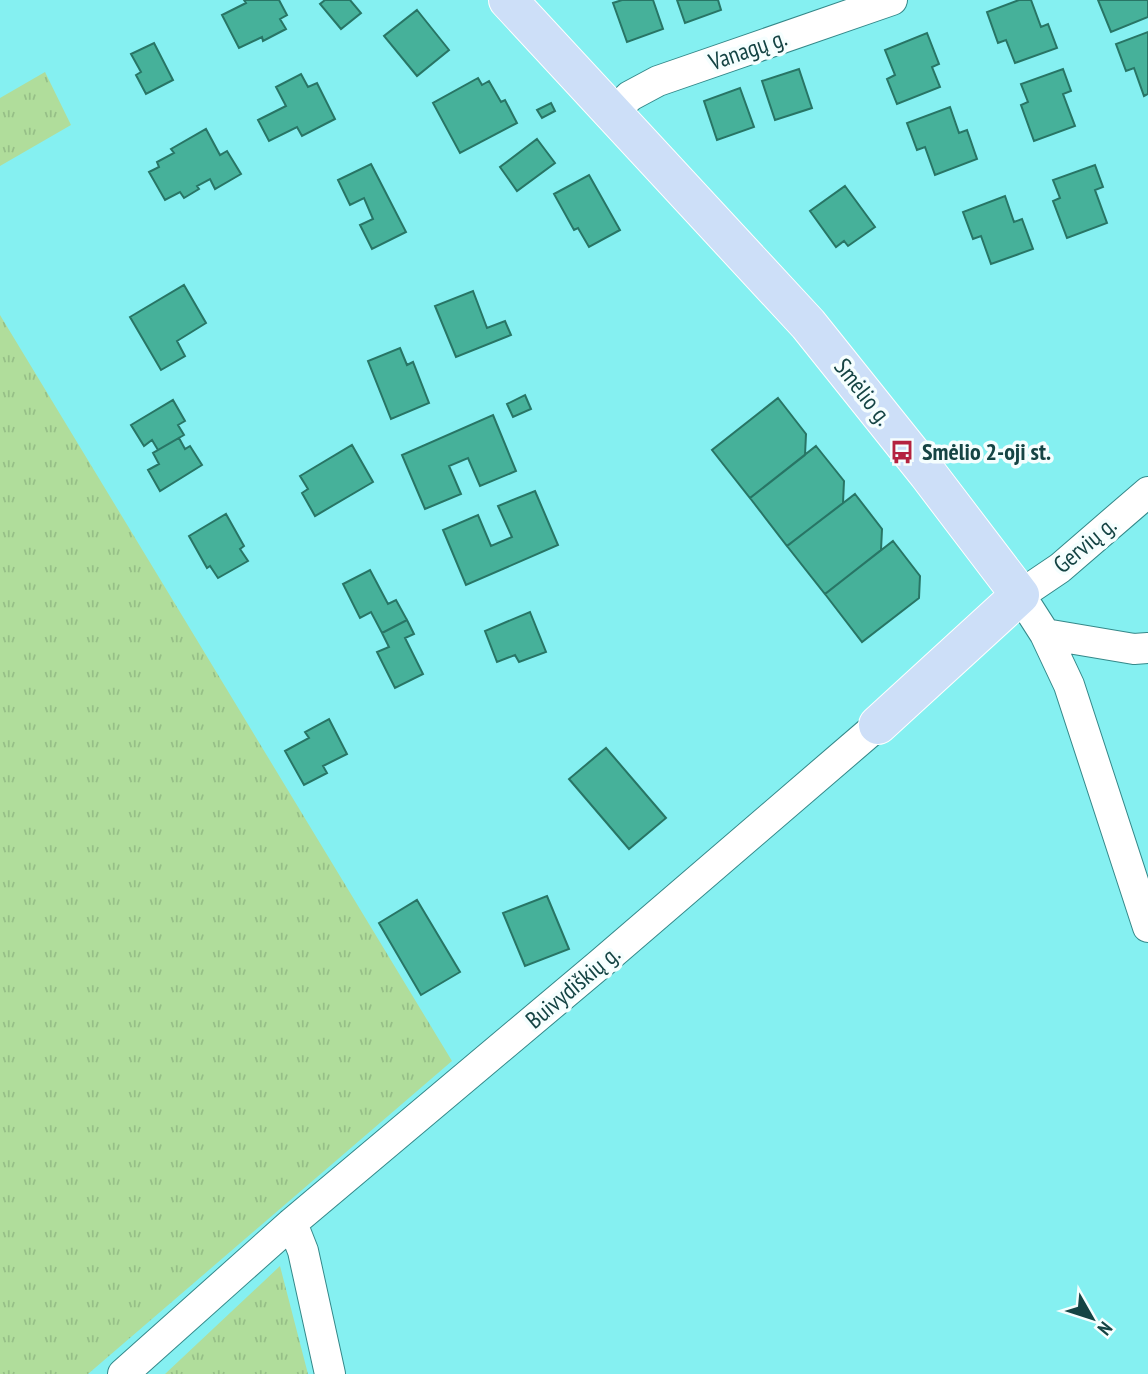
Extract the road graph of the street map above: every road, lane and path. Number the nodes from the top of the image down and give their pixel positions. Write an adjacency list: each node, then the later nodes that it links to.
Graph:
1 (509, 0): 3 (main road, Smėlio g.)
2 (892, 0): 3 (street, Vanagų g.)
3 (612, 113): 5 (main road, Smėlio g.)
4 (1148, 492): 5 (street, Gervių g.)
5 (1020, 595): 6 (street, Smėlio g.); 8 (main road, Buivydiškių g.)
6 (1045, 634): 7 (street); 9 (street, Smėlio g.)
7 (1148, 648)
8 (878, 725): 10 (street, Buivydiškių g.)
9 (1148, 926)
10 (292, 1223): 11 (street, Buivydiškių g.); 12 (street)
11 (123, 1374)
12 (330, 1374)

